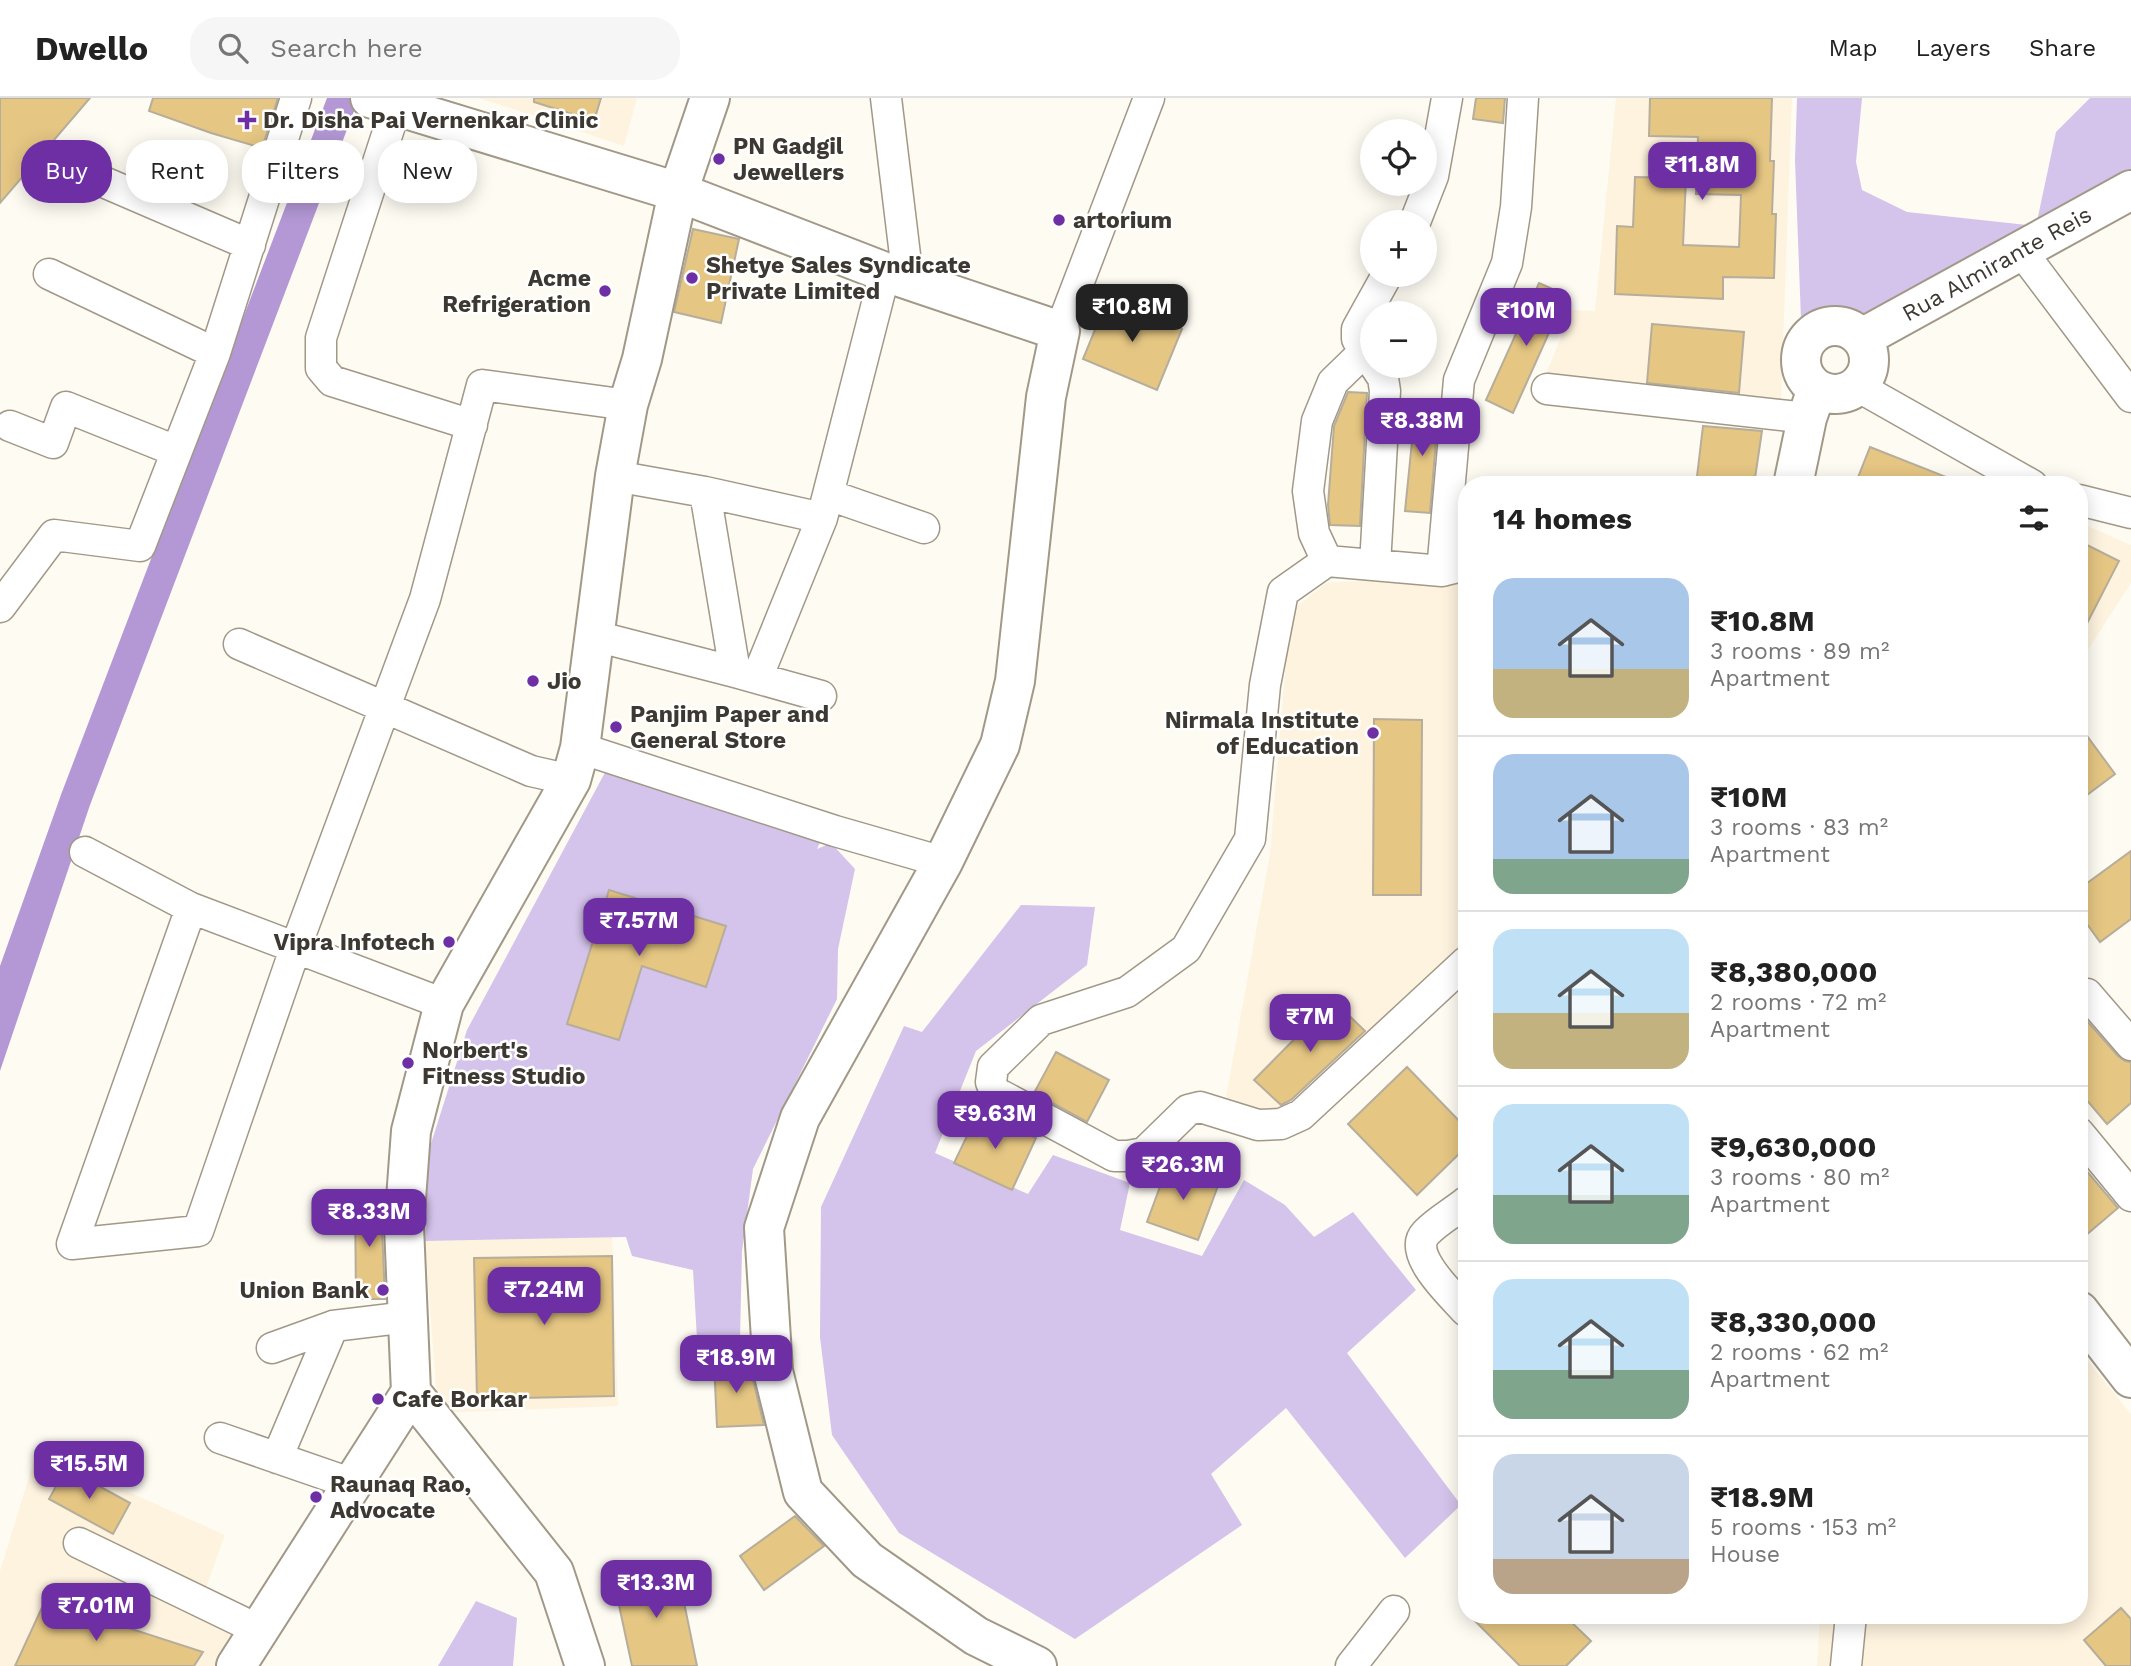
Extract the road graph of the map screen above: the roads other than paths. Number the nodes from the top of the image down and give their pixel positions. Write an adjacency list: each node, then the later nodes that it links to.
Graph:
1 (296, 98): 12 (street)
2 (710, 98): 10 (main road)
3 (886, 98): 15 (street)
4 (1149, 98): 17 (street)
5 (1447, 98): 11 (street)
6 (1523, 98): 41 (street)
7 (381, 102): 10 (main road); 28 (street)
8 (112, 186): 12 (street)
9 (2131, 190): 13 (main road, Rua Almirante Reis)
10 (678, 192): 15 (main road); 27 (main road)
11 (1420, 210)
12 (250, 245): 20 (street)
13 (2022, 252): 18 (main road, Rua Almirante Reis); 25 (street)
14 (49, 274): 20 (street)
15 (896, 276): 17 (main road); 36 (street)
16 (1360, 324): 19 (street)
17 (1060, 331): 50 (main road)
18 (1862, 338): 23 (main road); 26 (main road)
19 (1360, 344)
20 (215, 353): 30 (street)
21 (1360, 367): 39 (street)
22 (1383, 378): 40 (street)
23 (1857, 386): 26 (main road); 33 (street)
24 (1547, 389): 26 (street)
25 (2131, 397)
26 (1812, 404): 32 (main road)
27 (628, 405): 28 (street); 31 (main road)
28 (472, 425): 47 (street)
29 (10, 426): 30 (street)
30 (176, 450): 42 (street)
31 (615, 476): 34 (street); 43 (main road)
32 (1795, 476)
33 (2014, 476)
34 (705, 492): 36 (street); 45 (street)
35 (2088, 502): 37 (street)
36 (825, 506): 38 (street); 45 (street)
37 (2131, 513)
38 (924, 528)
39 (1327, 561): 40 (street); 53 (street)
40 (1375, 565): 41 (street)
41 (1454, 568)
42 (0, 607)
43 (595, 636): 45 (street); 48 (main road)
44 (239, 644): 47 (street)
45 (746, 675): 46 (street)
46 (821, 696)
47 (386, 708): 48 (street); 52 (street)
48 (575, 764): 50 (street); 55 (main road)
49 (85, 852): 51 (street)
50 (943, 862): 76 (main road)
51 (191, 908): 52 (street); 52 (street)
52 (295, 949): 55 (street)
53 (1458, 969)
54 (2088, 995): 56 (street)
55 (444, 1004): 61 (main road)
56 (2131, 1045)
57 (2088, 1144): 58 (street)
58 (2131, 1196)
59 (1458, 1208): 60 (street)
60 (1458, 1302)
61 (408, 1317): 63 (street); 66 (main road)
62 (2088, 1323): 65 (main road)
63 (333, 1326): 64 (street); 68 (street)
64 (272, 1348)
65 (2131, 1378)
66 (411, 1392): 69 (main road); 75 (main road)
67 (220, 1438): 68 (street)
68 (277, 1458): 69 (street)
69 (352, 1484): 73 (main road)
70 (79, 1543): 73 (street)
71 (1394, 1611): 77 (street)
72 (1850, 1624): 78 (street)
73 (259, 1630): 74 (main road)
74 (236, 1666)
75 (585, 1666)
76 (1037, 1666)
77 (1351, 1666)
78 (1846, 1666)

